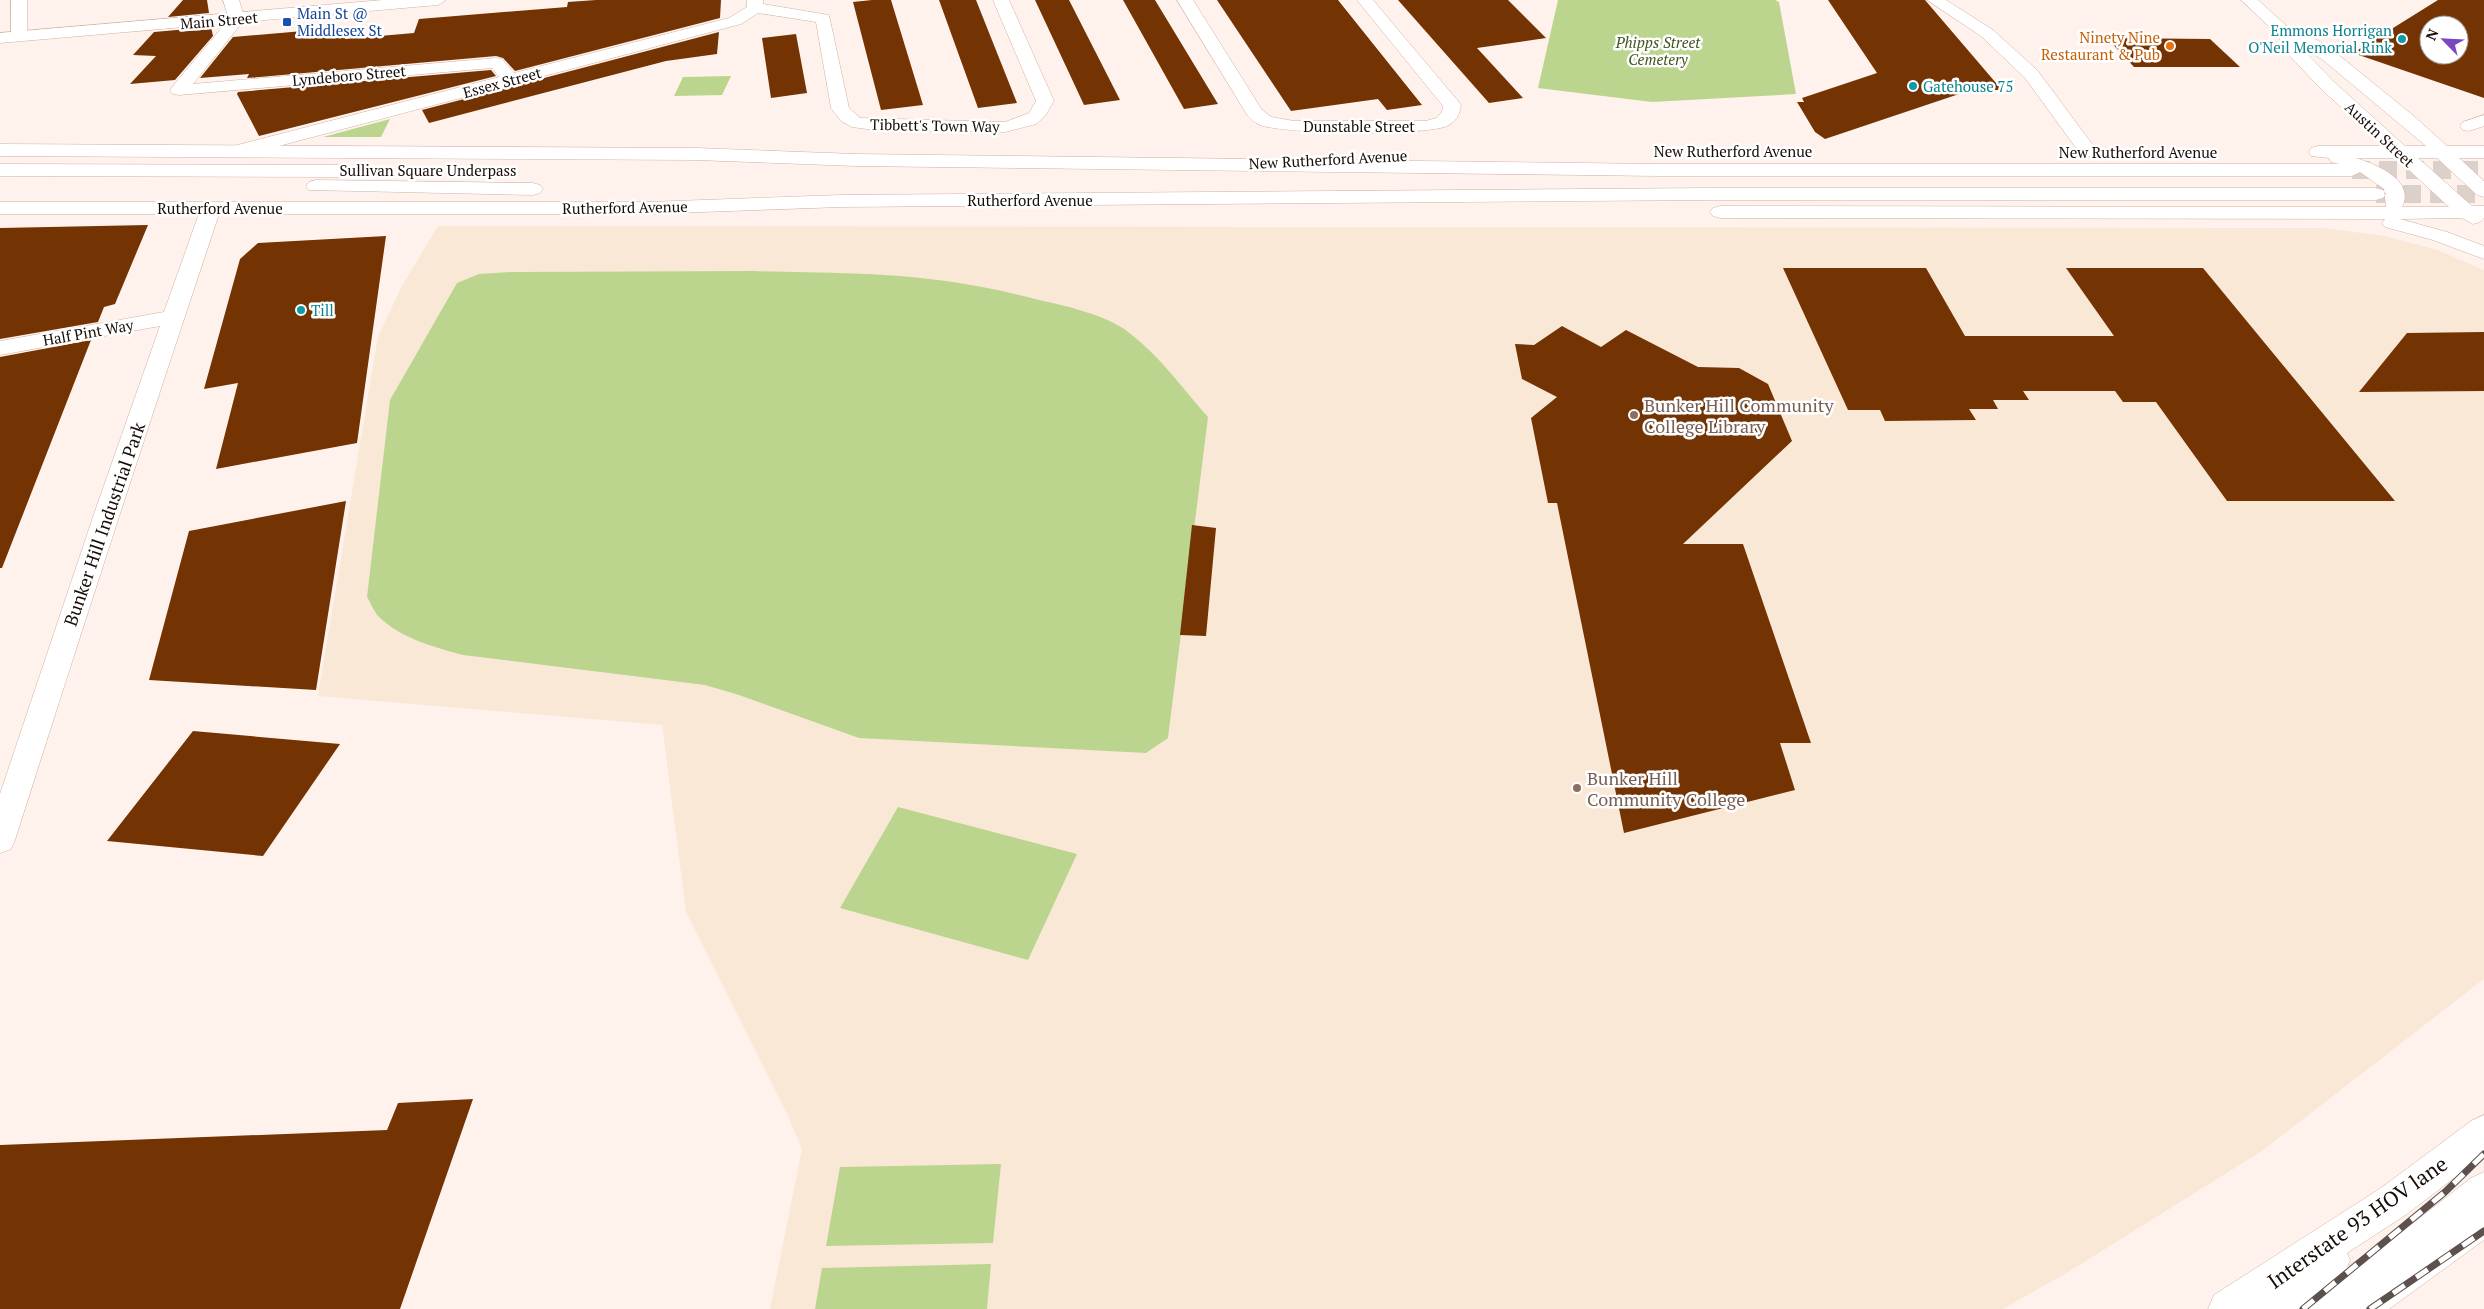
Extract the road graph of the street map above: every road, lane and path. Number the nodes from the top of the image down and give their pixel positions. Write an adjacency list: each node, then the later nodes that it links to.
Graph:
1 (19, 0): 13 (main road)
2 (230, 0): 11 (main road)
3 (433, 0): 4 (main road, Main Street); 11 (main road, Main Street)
4 (438, 0)
5 (1002, 0): 10 (main road, Tibbett's Town Way)
6 (1184, 0): 7 (main road, Dunstable Street)
7 (1364, 0)
8 (1935, 0): 20 (main road)
9 (2249, 0): 12 (main road, Austin Street)
10 (755, 4): 15 (main road, Essex Street)
11 (237, 18): 13 (main road, Main Street); 15 (main road, Lyndeboro Street)
12 (2284, 32): 22 (main road, Austin Street); 23 (main road, Austin Street)
13 (19, 36): 14 (main road, Main Street)
14 (0, 38)
15 (510, 79): 17 (main road, Essex Street)
16 (0, 150): 17 (main road)
17 (238, 151): 25 (main road)
18 (1633, 152): 26 (main road, New Rutherford Avenue)
19 (2070, 152): 20 (main road, New Rutherford Avenue)
20 (2089, 152): 21 (main road, New Rutherford Avenue)
21 (2108, 152)
22 (2397, 152): 23 (main road); 33 (main road); 36 (main road, Austin Street)
23 (2442, 152): 24 (main road); 30 (main road, Austin Street)
24 (2484, 152)
25 (855, 160): 26 (main road); 27 (main road, Sullivan Square Underpass)
26 (1232, 163): 28 (main road, New Rutherford Avenue)
27 (0, 170)
28 (2352, 170)
29 (0, 185): 32 (main road, Sullivan Square Underpass)
30 (2484, 191)
31 (1251, 198): 32 (main road, Rutherford Avenue); 33 (main road); 37 (main road)
32 (841, 201): 35 (main road, Rutherford Avenue)
33 (2375, 204): 36 (main road); 37 (main road)
34 (0, 208): 35 (main road, Rutherford Avenue)
35 (211, 208): 40 (main road, Bunker Hill Industrial Park)
36 (2475, 212): 38 (main road, Austin Street)
37 (2331, 214): 39 (main road)
38 (2484, 229)
39 (2484, 253)
40 (175, 317): 41 (main road, Half Pint Way); 42 (main road, Bunker Hill Industrial Park)
41 (0, 348)
42 (0, 840)
43 (2484, 1118): 48 (main road)
44 (2484, 1133): 47 (main road, Interstate 93 HOV lane)
45 (2484, 1191): 49 (main road)
46 (2484, 1216): 50 (main road)
47 (2228, 1309)
48 (2277, 1309)
49 (2319, 1309)
50 (2356, 1309)

